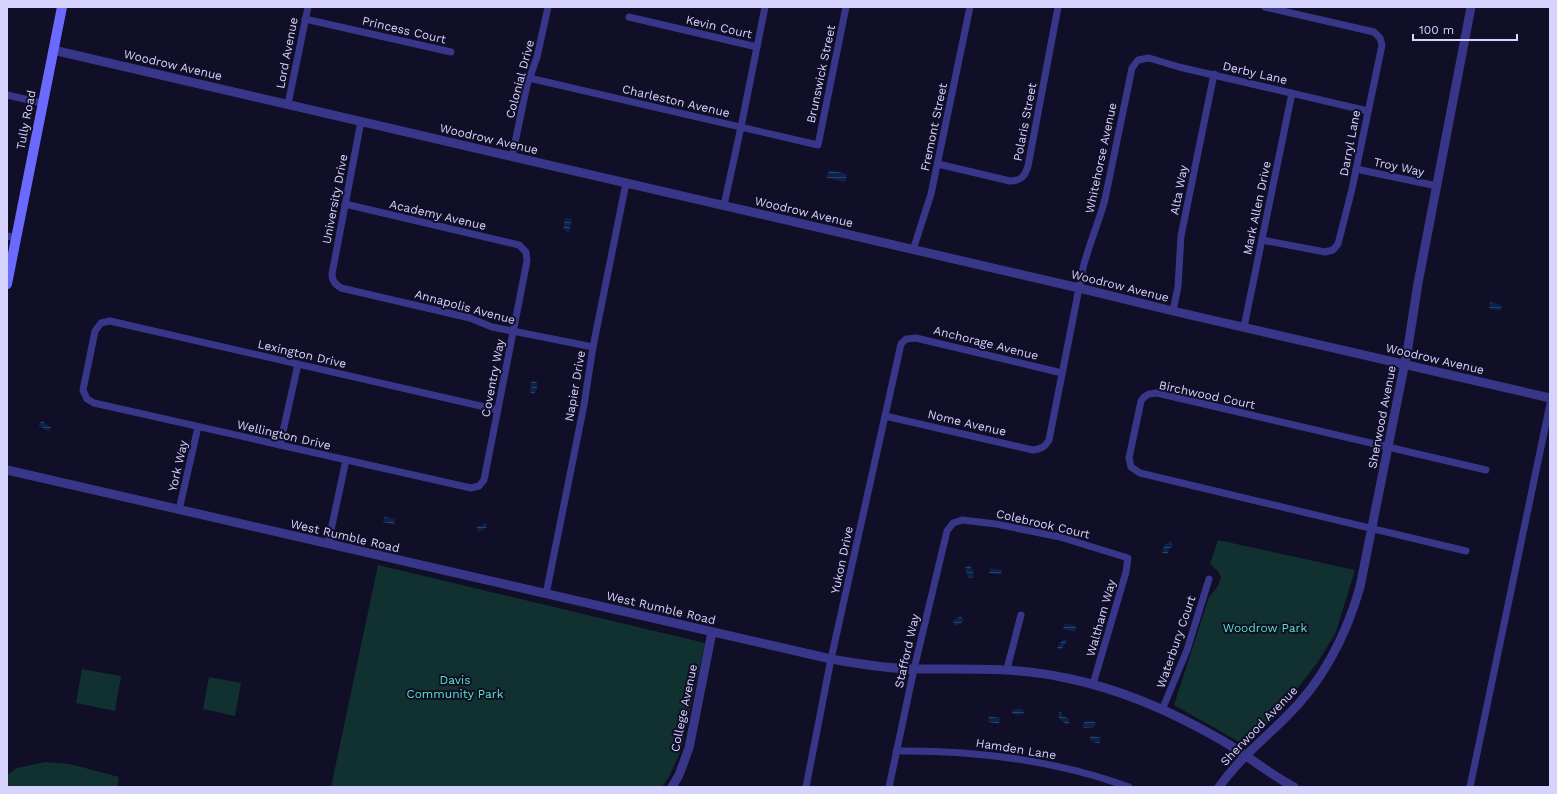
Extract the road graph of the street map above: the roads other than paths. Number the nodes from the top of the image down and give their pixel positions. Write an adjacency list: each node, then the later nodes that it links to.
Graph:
1 (62, 7): 13 (main road, Tully Road)
2 (308, 7): 11 (street, Lord Avenue)
3 (548, 7): 17 (street, Colonial Drive)
4 (765, 7): 12 (street)
5 (846, 7): 25 (street, Brunswick Street)
6 (970, 7): 27 (street, Fremont Street)
7 (1058, 7): 27 (street, Polaris Street)
8 (1265, 7): 22 (street, Darryl Lane)
9 (1471, 7): 30 (street, Sherwood Avenue)
10 (629, 17): 12 (street, Kevin Court)
11 (305, 19): 14 (street, Princess Court); 21 (street, Lord Avenue)
12 (757, 47): 24 (street)
13 (53, 50): 20 (main road, Tully Road); 21 (street, Woodrow Avenue)
14 (451, 52)
15 (1138, 60): 16 (street, Derby Lane); 39 (street, Whitehorse Avenue)
16 (1214, 74): 18 (street, Derby Lane); 40 (street, Alta Way)
17 (529, 78): 24 (street, Charleston Avenue); 26 (street, Colonial Drive)
18 (1292, 93): 22 (street, Derby Lane); 34 (street, Mark Allen Drive)
19 (7, 95): 20 (street)
20 (42, 103): 33 (main road, Tully Road)
21 (288, 104): 23 (street, Woodrow Avenue)
22 (1368, 111): 28 (street, Darryl Lane)
23 (361, 121): 26 (street, Woodrow Avenue); 31 (street, University Drive)
24 (741, 127): 25 (street, Charleston Avenue); 32 (street)
25 (818, 144)
26 (512, 157): 29 (street, Woodrow Avenue)
27 (938, 164): 36 (street, Fremont Street)
28 (1356, 169): 30 (street, Troy Way); 34 (street, Darryl Lane)
29 (626, 183): 32 (street, Woodrow Avenue); 44 (street, Napier Drive)
30 (1437, 186): 46 (street, Sherwood Avenue)
31 (345, 204): 35 (street, Academy Avenue); 37 (street, University Drive)
32 (724, 205): 36 (street, Woodrow Avenue)
33 (12, 237): 38 (main road, Tully Road)
34 (1262, 240): 41 (street, Mark Allen Drive)
35 (525, 250): 42 (street, Coventry Way)
36 (913, 250): 39 (street, Woodrow Avenue)
37 (334, 282): 42 (street, Annapolis Avenue)
38 (7, 284)
39 (1079, 288): 40 (street, Woodrow Avenue); 47 (street, Whitehorse Avenue)
40 (1173, 311): 41 (street, Woodrow Avenue)
41 (1244, 327): 46 (street, Woodrow Avenue)
42 (514, 332): 44 (street, Annapolis Avenue); 51 (street, Coventry Way)
43 (905, 339): 47 (street, Anchorage Avenue); 52 (street, Yukon Drive)
44 (593, 347): 68 (street, Napier Drive)
45 (298, 364): 48 (street, Lexington Drive); 51 (street, Lexington Drive); 54 (street)
46 (1405, 364): 49 (street, Woodrow Avenue); 56 (street, Sherwood Avenue)
47 (1062, 373): 55 (street, Whitehorse Avenue)
48 (85, 397): 53 (street, Wellington Drive)
49 (1550, 398)
50 (1550, 404): 84 (street)
51 (498, 410): 60 (street, Coventry Way)
52 (885, 416): 55 (street, Nome Avenue); 71 (street, Yukon Drive)
53 (198, 427): 54 (street, Wellington Drive); 61 (street, York Way)
54 (280, 445): 57 (street, Wellington Drive)
55 (1043, 448)
56 (1388, 448): 59 (street, Birchwood Court); 63 (street, Sherwood Avenue); 63 (street, Birchwood Court)
57 (346, 460): 60 (street, Wellington Drive); 64 (street)
58 (7, 470): 61 (street, West Rumble Road)
59 (1486, 470)
60 (479, 486)
61 (179, 510): 64 (street, West Rumble Road)
62 (953, 523): 66 (street, Colebrook Court); 72 (street, Stafford Way)
63 (1372, 528): 65 (street, Birchwood Court); 77 (street, Sherwood Avenue)
64 (328, 544): 68 (street, West Rumble Road)
65 (1466, 551)
66 (1128, 558): 74 (street, Waltham Way)
67 (1209, 579): 75 (street, Waterbury Court)
68 (546, 594): 70 (street, West Rumble Road)
69 (1021, 615): 73 (street)
70 (712, 632): 71 (street, West Rumble Road); 78 (street, College Avenue)
71 (832, 660): 72 (street, West Rumble Road); 79 (street, Yukon Drive)
72 (914, 669): 73 (street, West Rumble Road); 76 (street, Stafford Way)
73 (1007, 670): 74 (street, West Rumble Road)
74 (1093, 684): 75 (street, West Rumble Road)
75 (1162, 710): 77 (street, West Rumble Road)
76 (896, 751): 80 (street, Stafford Way); 81 (street, Hamden Lane)
77 (1245, 755): 82 (street, Sherwood Avenue); 83 (street, West Rumble Road)
78 (672, 787)
79 (806, 787)
80 (889, 787)
81 (1130, 787)
82 (1219, 787)
83 (1294, 787)
84 (1470, 787)

